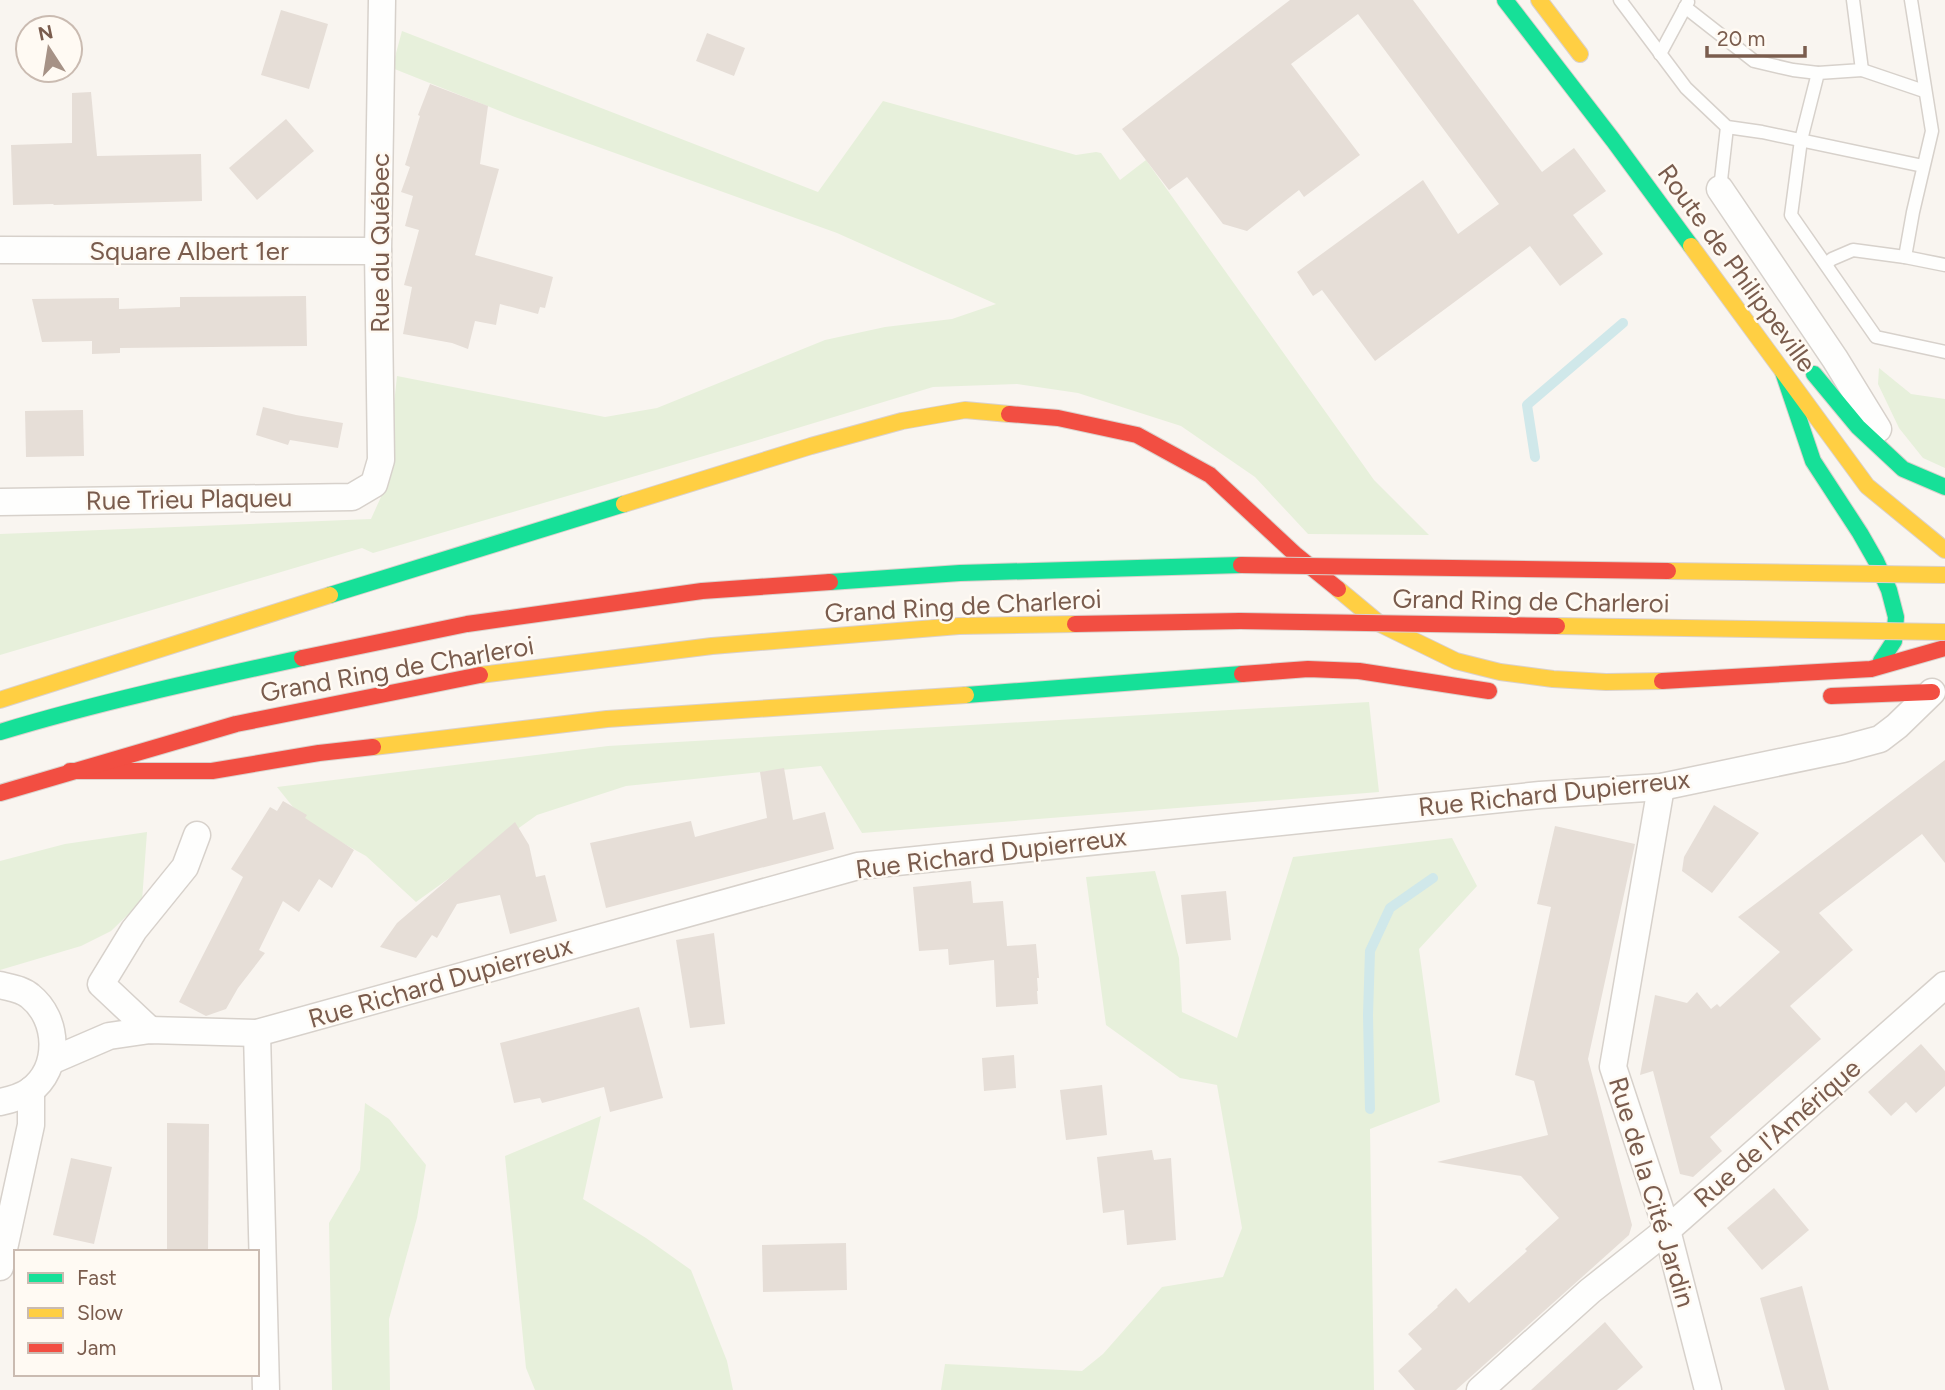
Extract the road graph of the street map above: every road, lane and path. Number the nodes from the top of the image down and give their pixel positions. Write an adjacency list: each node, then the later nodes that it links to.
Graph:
1 (382, 0): 18 (street, Rue du Québec)
2 (1505, 0): 24 (main road, Route de Philippeville)
3 (1539, 0): 9 (main road)
4 (1619, 0): 8 (lane)
5 (1853, 0): 10 (lane)
6 (1911, 0): 12 (lane)
7 (1687, 3): 8 (lane); 11 (lane)
8 (1660, 54): 13 (lane)
9 (1589, 67)
10 (1862, 70): 11 (lane); 12 (lane)
11 (1818, 73): 14 (lane)
12 (1924, 91): 15 (lane)
13 (1727, 127): 14 (lane); 16 (lane)
14 (1801, 140): 15 (lane); 20 (lane)
15 (1923, 166): 19 (lane)
16 (1720, 189): 25 (street)
17 (0, 250): 18 (street, Square Albert 1er)
18 (379, 251): 26 (street, Rue du Québec)
19 (1905, 257): 20 (lane); 21 (lane)
20 (1826, 264): 22 (lane)
21 (1945, 265)
22 (1945, 352)
23 (1805, 361): 25 (main road, Route de Philippeville)
24 (1783, 372): 29 (main road, Route de Philippeville); 33 (main road)
25 (1903, 469): 27 (main road, Route de Philippeville)
26 (374, 484): 28 (street, Rue Trieu Plaqueu)
27 (1945, 487)
28 (0, 502)
29 (1945, 550)
30 (1945, 575): 38 (main road, Grand Ring de Charleroi, bridge)
31 (1945, 632): 39 (main road, Grand Ring de Charleroi, bridge)
32 (1945, 648): 33 (main road)
33 (1871, 669): 37 (main road)
34 (1941, 692): 36 (main road); 40 (street, Rue Richard Dupierreux)
35 (1509, 695): 39 (main road)
36 (1810, 697)
37 (0, 700)
38 (0, 732)
39 (70, 771): 41 (main road, Grand Ring de Charleroi)
40 (1661, 787): 46 (street, Rue Richard Dupierreux); 50 (street, Rue de la Cité Jardin)
41 (0, 793)
42 (197, 835): 45 (street)
43 (0, 985): 47 (street)
44 (1945, 985): 50 (street, Rue de l'Amérique)
45 (150, 1030): 46 (street, Rue Richard Dupierreux); 47 (street, Rue Richard Dupierreux)
46 (257, 1033): 52 (street)
47 (51, 1061): 48 (street)
48 (31, 1090): 49 (street); 51 (street)
49 (0, 1102)
50 (1667, 1230): 53 (street, Rue de l'Amérique); 54 (street, Rue de la Cité Jardin)
51 (0, 1267)
52 (266, 1390)
53 (1480, 1390)
54 (1708, 1390)

